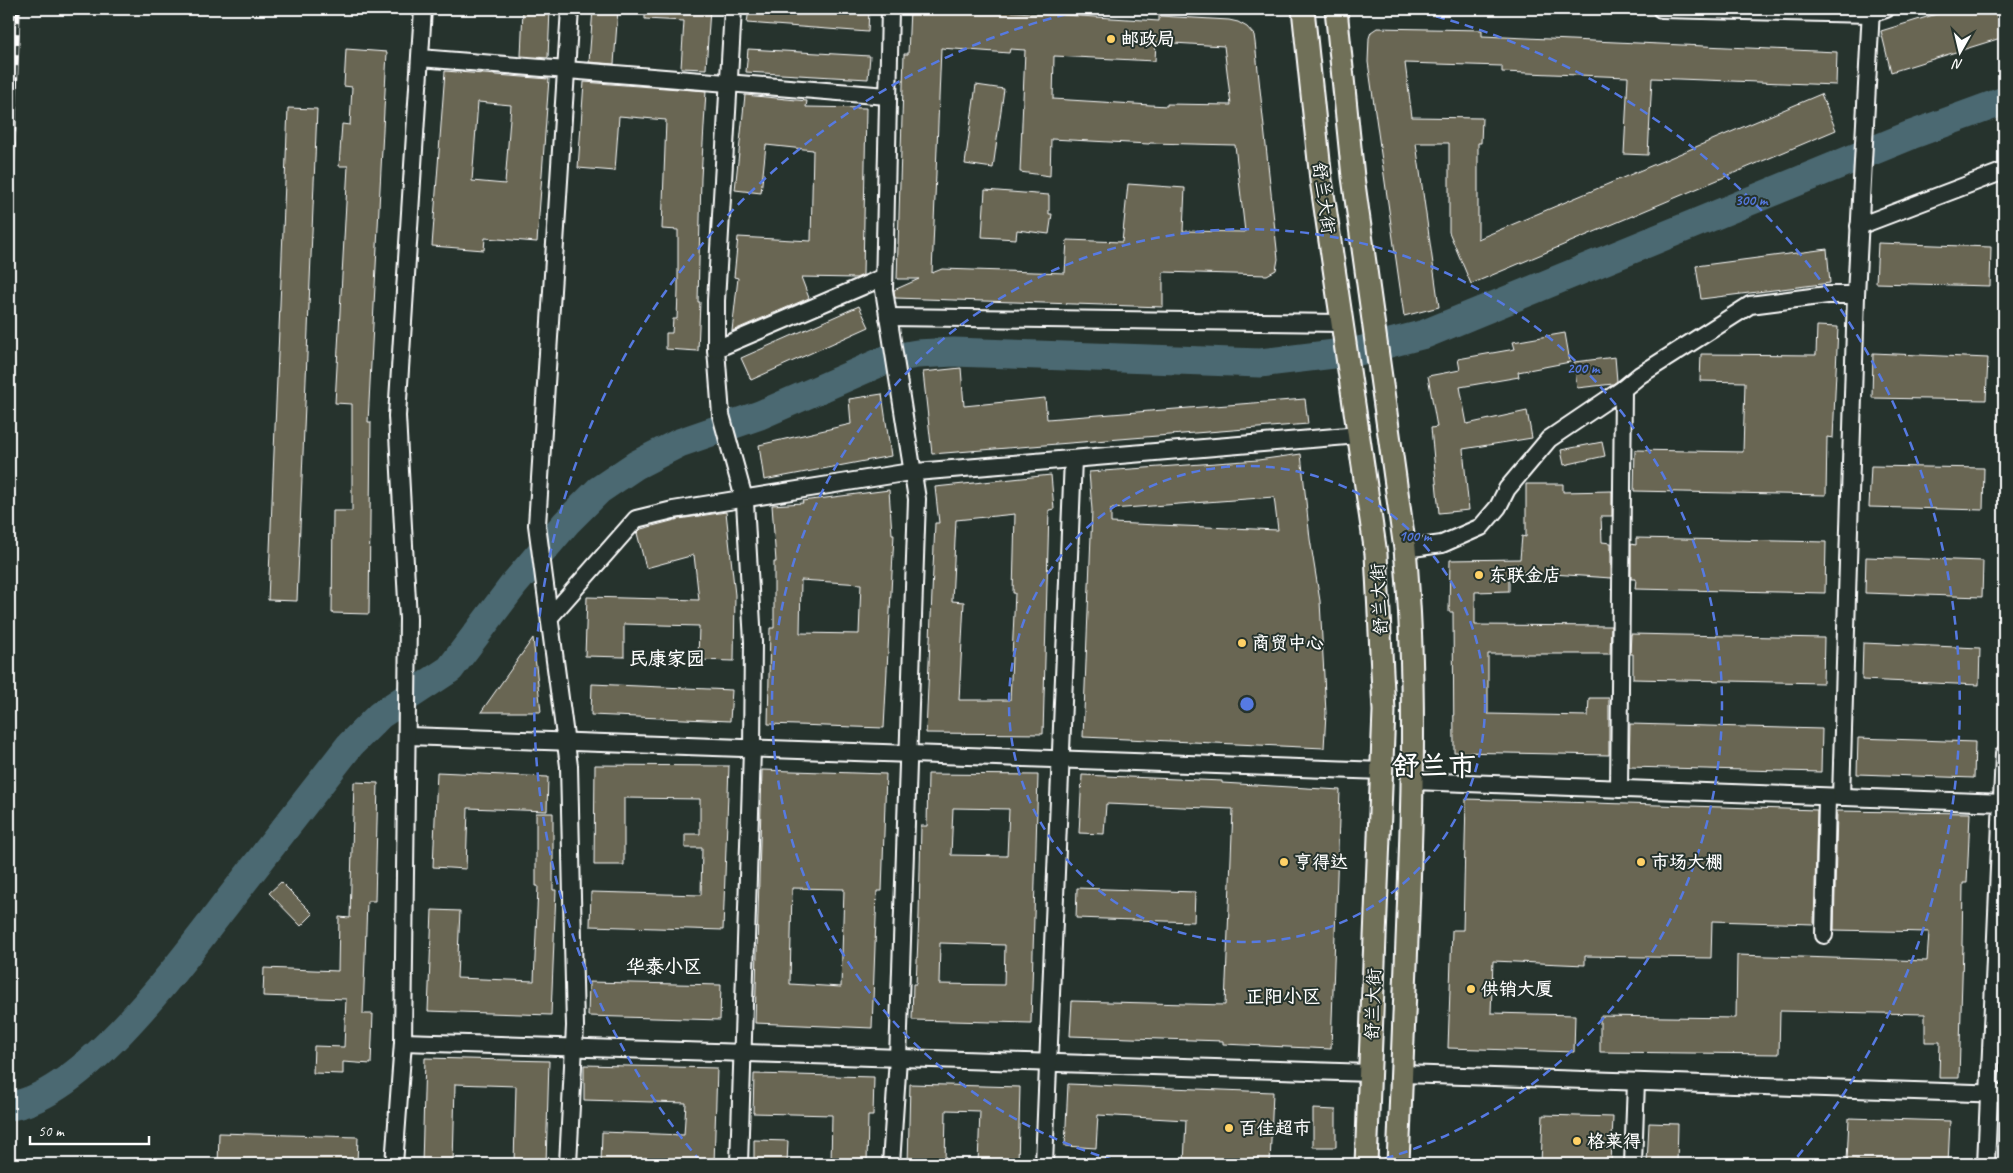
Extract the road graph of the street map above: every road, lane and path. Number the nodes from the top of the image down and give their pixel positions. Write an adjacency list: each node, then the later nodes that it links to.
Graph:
1 (424, 9): 9 (street)
2 (570, 9): 10 (street)
3 (733, 9): 11 (street)
4 (890, 9): 12 (street)
5 (1303, 9): 18 (main road, 舒兰大街)
6 (1336, 9): 25 (main road, 舒兰大街)
7 (1660, 9): 8 (street)
8 (1876, 10): 14 (street)
9 (420, 58): 10 (street); 27 (street)
10 (566, 70): 11 (street); 26 (street)
11 (729, 83): 12 (street); 19 (street)
12 (887, 96): 15 (street)
13 (2004, 171): 14 (street)
14 (1860, 220): 16 (street)
15 (884, 277): 17 (street); 19 (street)
16 (1856, 295): 20 (street); 36 (street)
17 (888, 320): 18 (street); 23 (street)
18 (1342, 324): 21 (main road, 舒兰大街)
19 (716, 349): 24 (street)
20 (1623, 389): 25 (street); 35 (street)
21 (1359, 435): 22 (street); 33 (main road, 舒兰大街)
22 (1073, 459): 23 (street); 32 (street)
23 (913, 473): 24 (street); 30 (street)
24 (744, 500): 26 (street); 29 (street)
25 (1405, 549): 34 (main road, 舒兰大街)
26 (550, 614): 28 (street)
27 (408, 736): 28 (street); 39 (street)
28 (566, 742): 29 (street); 40 (street)
29 (752, 749): 30 (street); 41 (street)
30 (908, 754): 32 (street); 42 (street)
31 (2004, 754): 37 (street)
32 (1061, 760): 33 (street); 43 (street)
33 (1383, 772): 44 (main road, 舒兰大街)
34 (1413, 781): 35 (street); 45 (main road, 舒兰大街)
35 (1619, 789): 36 (street)
36 (1834, 797): 37 (street); 38 (street)
37 (2003, 803): 47 (street)
38 (1824, 935)
39 (403, 1042): 40 (street); 48 (street)
40 (574, 1047): 41 (street); 49 (street)
41 (742, 1053): 42 (street); 50 (street)
42 (898, 1058): 43 (street); 51 (street)
43 (1048, 1063): 44 (street); 52 (street)
44 (1370, 1073): 53 (main road, 舒兰大街)
45 (1402, 1074): 46 (street); 54 (main road, 舒兰大街)
46 (1636, 1082): 47 (street); 55 (street)
47 (1996, 1094): 56 (street)
48 (394, 1164)
49 (568, 1164)
50 (739, 1164)
51 (891, 1164)
52 (1044, 1164)
53 (1366, 1164)
54 (1398, 1164)
55 (1634, 1164)
56 (1986, 1164)

